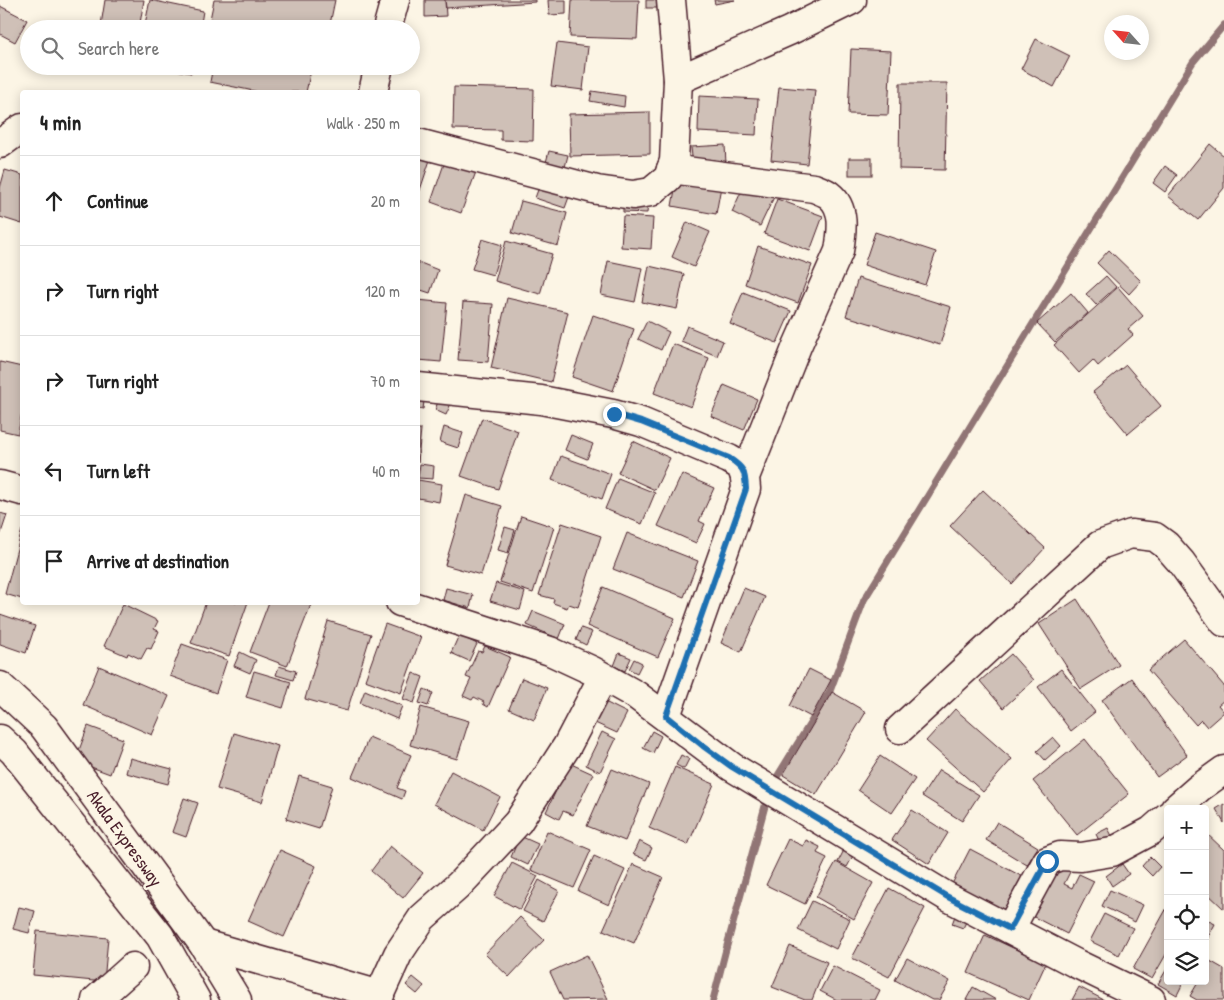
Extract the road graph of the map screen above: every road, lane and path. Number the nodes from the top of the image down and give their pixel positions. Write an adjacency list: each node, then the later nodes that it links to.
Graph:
1 (395, 0): 4 (street)
2 (671, 0): 6 (street)
3 (852, 0): 6 (street)
4 (389, 20)
5 (377, 75): 7 (street)
6 (678, 80): 11 (street)
7 (373, 90)
8 (20, 129): 9 (street)
9 (0, 144)
10 (420, 144): 11 (street)
11 (671, 169): 13 (street)
12 (420, 387): 13 (street)
13 (745, 476): 20 (street)
14 (0, 485): 15 (street)
15 (20, 490)
16 (409, 605): 18 (street)
17 (1224, 622): 21 (street)
18 (603, 677): 20 (street); 29 (street)
19 (0, 686): 27 (street, Akala Expressway)
20 (666, 716): 26 (street)
21 (900, 728)
22 (0, 739): 31 (street, Akala Expressway)
23 (1224, 770): 24 (street)
24 (1180, 805)
25 (1164, 820): 26 (street)
26 (1010, 929): 33 (street)
27 (203, 944): 29 (street); 32 (street, Akala Expressway)
28 (133, 967): 30 (street)
29 (379, 997)
30 (96, 1000)
31 (196, 1000)
32 (237, 1000)
33 (1151, 1000)

